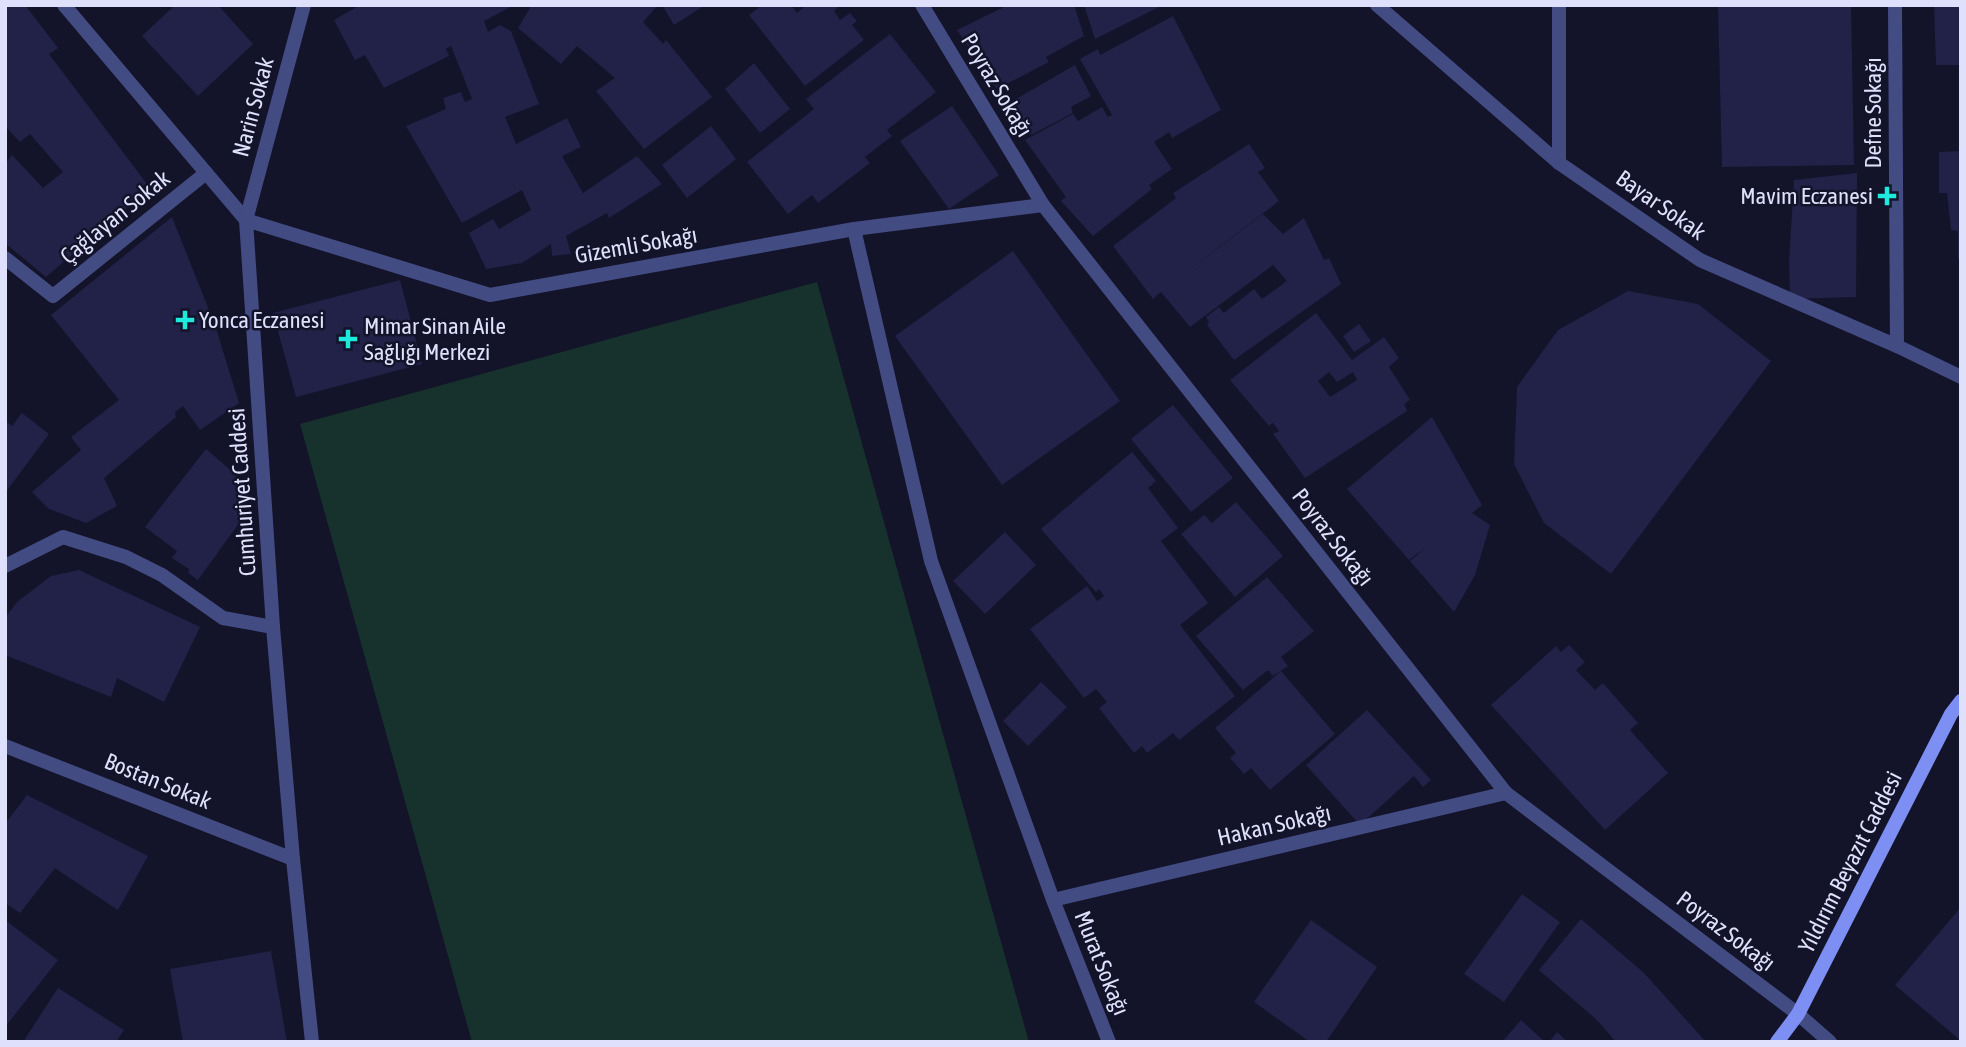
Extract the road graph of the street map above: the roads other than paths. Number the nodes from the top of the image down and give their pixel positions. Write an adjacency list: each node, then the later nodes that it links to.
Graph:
1 (64, 5): 8 (street)
2 (304, 5): 10 (street, Narin Sokak)
3 (922, 5): 9 (street, Poyraz Sokağı)
4 (1377, 5): 7 (street, Bayar Sokak)
5 (1559, 5): 7 (street)
6 (1895, 5): 13 (street, Defne Sokağı)
7 (1559, 163): 13 (street, Bayar Sokak)
8 (206, 173): 10 (street); 12 (street, Çağlayan Sokak)
9 (1043, 205): 11 (street, Gizemli Sokağı); 20 (street, Poyraz Sokağı)
10 (246, 220): 11 (street, Gizemli Sokağı); 16 (street, Cumhuriyet Caddesi)
11 (854, 229): 22 (street, Murat Sokağı)
12 (5, 258)
13 (1897, 346): 14 (street, Bayar Sokak)
14 (1961, 377)
15 (5, 566): 16 (street)
16 (274, 627): 21 (street, Cumhuriyet Caddesi)
17 (1961, 701): 18 (main road, Yıldırım Beyazıt Caddesi)
18 (1956, 719): 23 (main road, Yıldırım Beyazıt Caddesi)
19 (5, 746): 21 (street, Bostan Sokak)
20 (1506, 793): 22 (street, Hakan Sokağı); 23 (street, Poyraz Sokağı)
21 (293, 859): 24 (street, Cumhuriyet Caddesi)
22 (1053, 900): 25 (street, Murat Sokağı)
23 (1798, 1014): 26 (main road, Yıldırım Beyazıt Caddesi); 27 (street, Poyraz Sokağı)
24 (312, 1042)
25 (1109, 1042)
26 (1777, 1042)
27 (1830, 1042)

